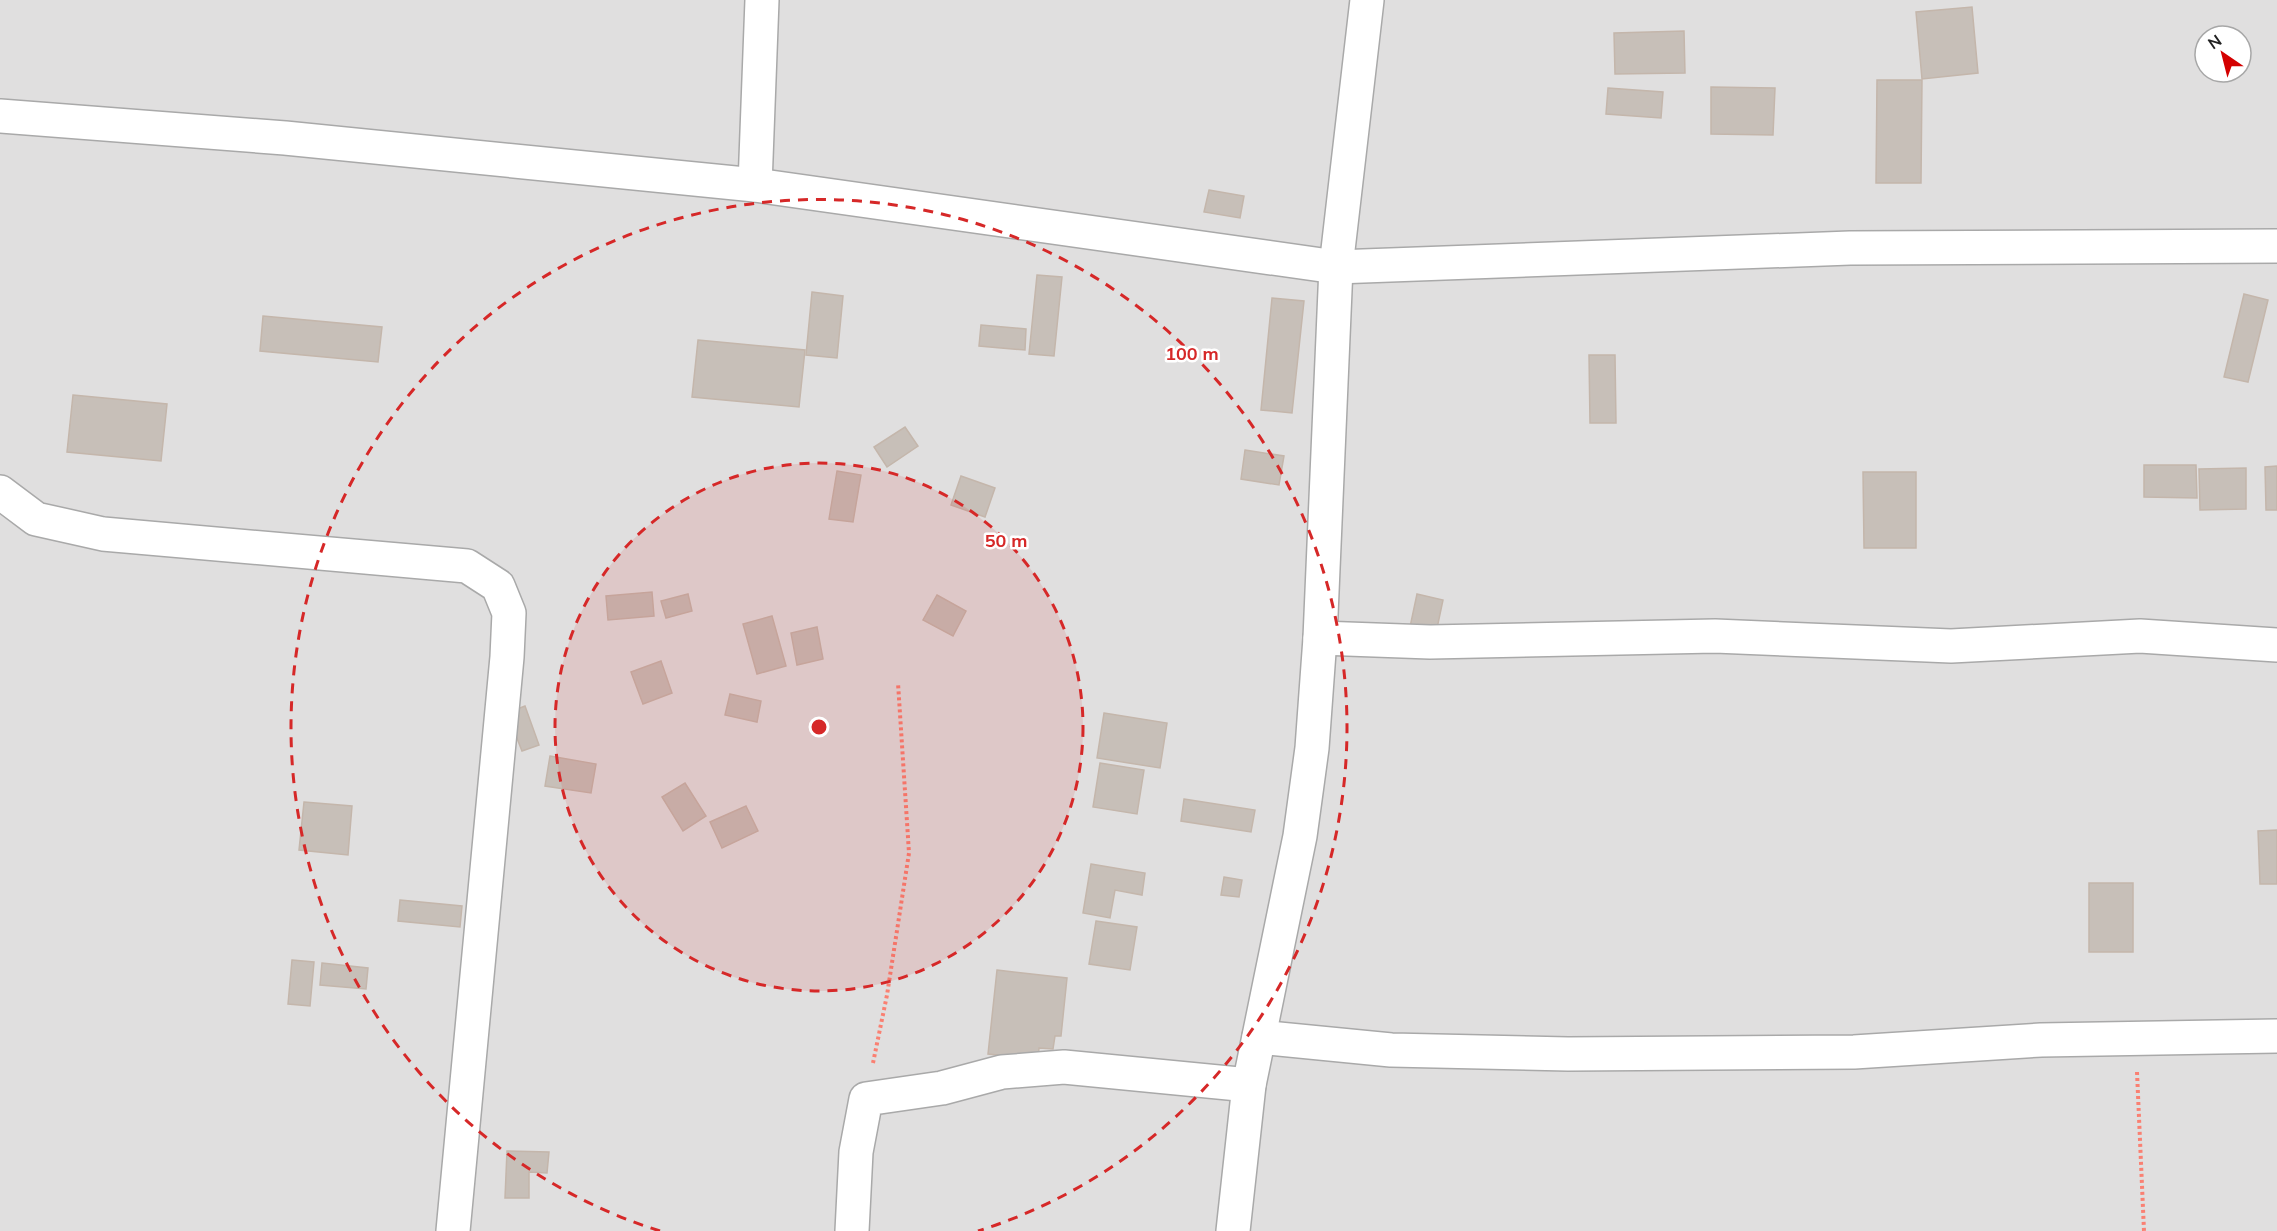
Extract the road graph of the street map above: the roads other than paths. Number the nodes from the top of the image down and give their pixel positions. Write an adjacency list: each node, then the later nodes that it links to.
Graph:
1 (762, 0): 4 (street)
2 (1367, 0): 6 (street)
3 (0, 116): 4 (street)
4 (755, 185): 6 (street)
5 (2277, 246): 6 (street)
6 (1336, 267): 8 (street)
7 (0, 492): 13 (street)
8 (1320, 638): 9 (street); 11 (street)
9 (2277, 645)
10 (2277, 1036): 11 (street)
11 (1259, 1037): 12 (street)
12 (1249, 1085): 14 (street); 15 (street)
13 (453, 1231)
14 (852, 1231)
15 (1233, 1231)

